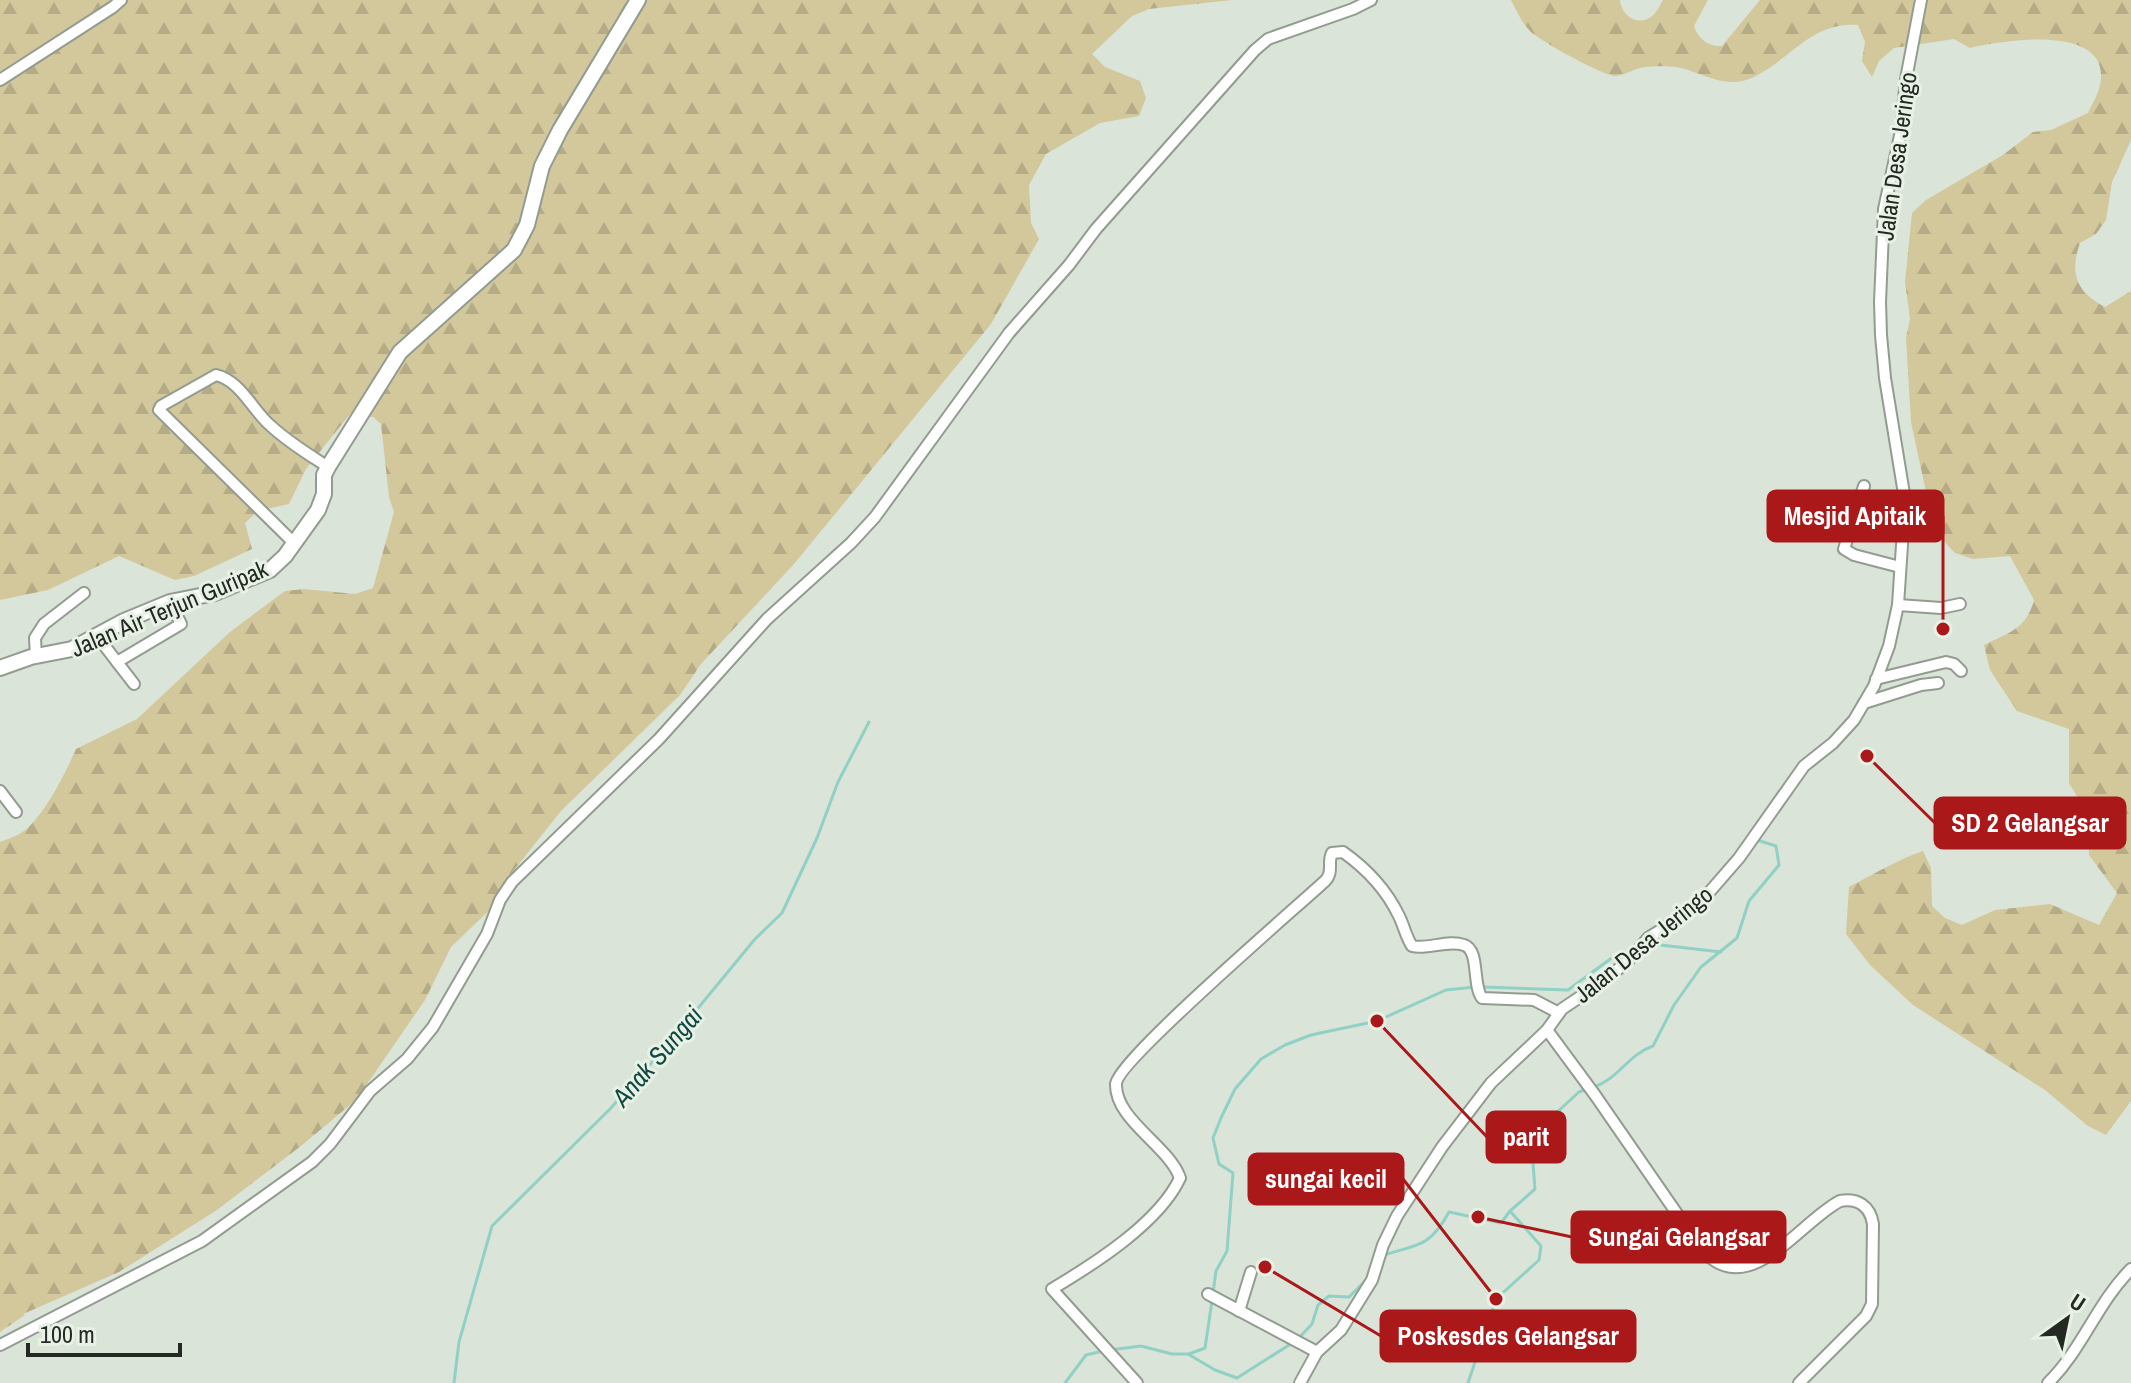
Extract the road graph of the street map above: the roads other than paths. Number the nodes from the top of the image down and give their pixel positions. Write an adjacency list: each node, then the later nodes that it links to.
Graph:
1 (121, 0): 5 (street)
2 (638, 0): 6 (street, Jalan Air Terjun Guripak)
3 (1371, 0): 30 (street)
4 (1921, 0): 9 (street, Jalan Desa Jeringo)
5 (0, 80)
6 (328, 467): 8 (street, Jalan Air Terjun Guripak); 8 (street)
7 (1864, 486): 9 (street)
8 (294, 543): 11 (street, Jalan Air Terjun Guripak)
9 (1900, 567): 13 (street, Jalan Desa Jeringo)
10 (84, 593): 15 (street)
11 (170, 602): 14 (street, Jalan Air Terjun Guripak); 16 (street)
12 (1960, 604): 13 (street)
13 (1898, 605): 21 (street, Jalan Desa Jeringo)
14 (97, 636): 15 (street, Jalan Air Terjun Guripak); 16 (street)
15 (36, 657): 17 (street, Jalan Air Terjun Guripak)
16 (117, 662): 20 (street)
17 (0, 668)
18 (1961, 671): 21 (street)
19 (1938, 683): 21 (street)
20 (134, 684)
21 (1870, 691): 24 (street, Jalan Desa Jeringo)
22 (0, 791): 23 (street)
23 (16, 812)
24 (1559, 1013): 25 (street, Jalan Desa Jeringo); 32 (street)
25 (1547, 1030): 31 (street, Jalan Desa Jeringo); 34 (street)
26 (2131, 1269): 35 (street)
27 (1251, 1272): 29 (street)
28 (1208, 1294): 29 (street)
29 (1239, 1311): 31 (street)
30 (0, 1345)
31 (1317, 1352): 33 (street, Jalan Desa Jeringo)
32 (1137, 1383)
33 (1300, 1383)
34 (1799, 1383)
35 (2048, 1383)

